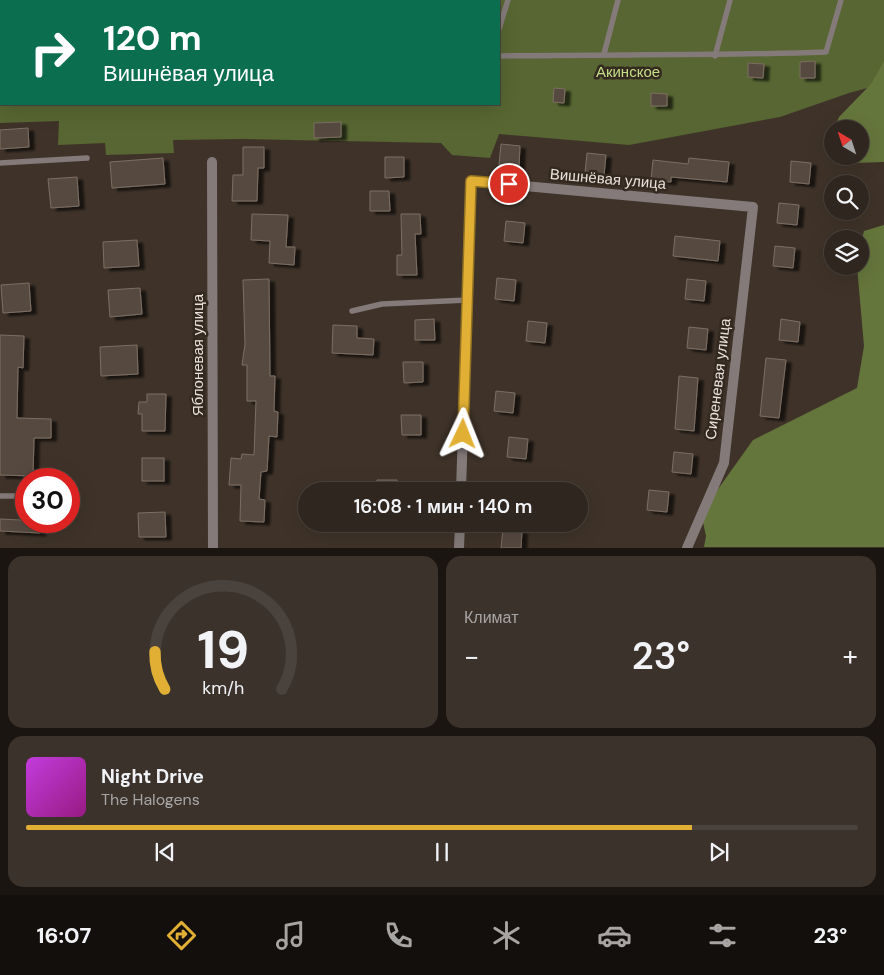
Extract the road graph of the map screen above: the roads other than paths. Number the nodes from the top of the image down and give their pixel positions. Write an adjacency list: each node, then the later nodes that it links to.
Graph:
1 (508, 0): 5 (lane)
2 (618, 0): 6 (lane)
3 (730, 0): 8 (lane)
4 (841, 0): 8 (lane)
5 (500, 26)
6 (604, 54): 7 (lane); 8 (lane)
7 (500, 56)
8 (715, 56)
9 (87, 158): 11 (lane)
10 (212, 162): 19 (street, Яблоневая улица)
11 (0, 163)
12 (753, 207): 13 (street, Вишнёвая улица); 21 (street, Сиреневая улица)
13 (467, 300): 14 (lane); 15 (street, Вишнёвая улица)
14 (352, 311)
15 (461, 482)
16 (0, 496): 17 (lane)
17 (15, 496)
18 (460, 532): 20 (street)
19 (214, 548)
20 (459, 548)
21 (686, 548)

